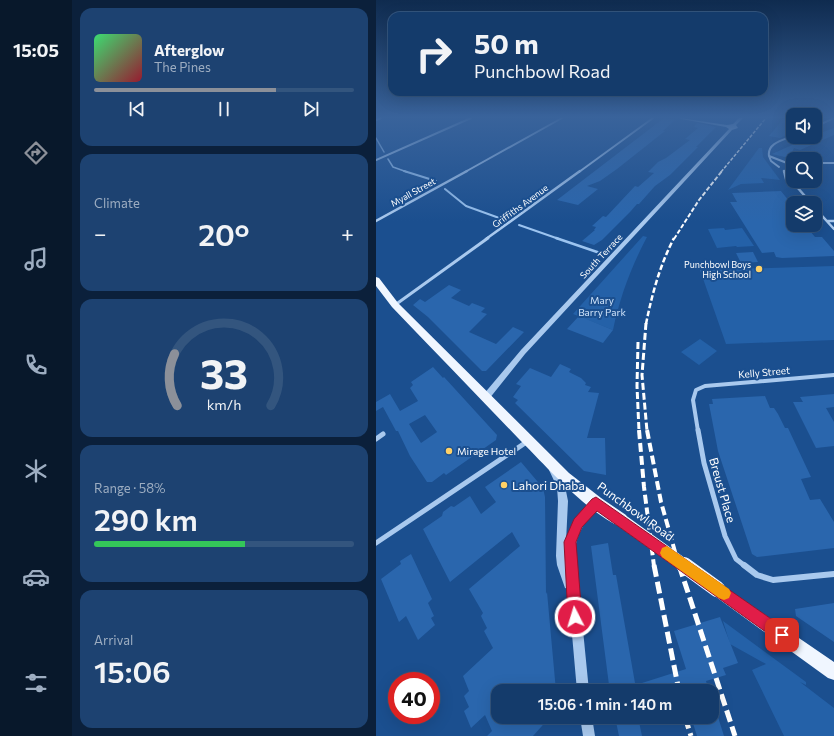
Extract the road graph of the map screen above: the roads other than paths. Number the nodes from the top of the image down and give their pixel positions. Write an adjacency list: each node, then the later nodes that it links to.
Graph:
1 (393, 152): 7 (street)
2 (500, 152): 18 (street, Myall Street)
3 (606, 152): 22 (street, Griffiths Avenue)
4 (707, 152): 25 (street, South Terrace)
5 (768, 152): 6 (street)
6 (769, 156): 8 (street); 11 (street)
7 (376, 160)
8 (786, 163)
9 (834, 163): 10 (street)
10 (822, 164)
11 (779, 167)
12 (786, 169): 13 (street)
13 (786, 179)
14 (798, 188): 15 (street)
15 (805, 196)
16 (822, 216): 19 (street)
17 (834, 220): 19 (street)
18 (376, 221)
19 (827, 221): 20 (street)
20 (834, 229)
21 (376, 280): 22 (main road, Punchbowl Road)
22 (395, 305): 25 (main road, Punchbowl Road)
23 (834, 375): 24 (street, Kelly Street)
24 (696, 390): 32 (street, Breust Place)
25 (486, 398): 28 (main road, Punchbowl Road)
26 (383, 434): 27 (street)
27 (376, 439)
28 (528, 441): 29 (main road, Punchbowl Road); 31 (street)
29 (548, 460): 30 (main road, Punchbowl Road); 33 (street)
30 (596, 503): 33 (street); 34 (main road, Punchbowl Road, bridge)
31 (376, 543)
32 (834, 574)
33 (572, 591): 35 (street)
34 (834, 672)
35 (582, 684)
36 (587, 724): 37 (street)
37 (589, 736)

